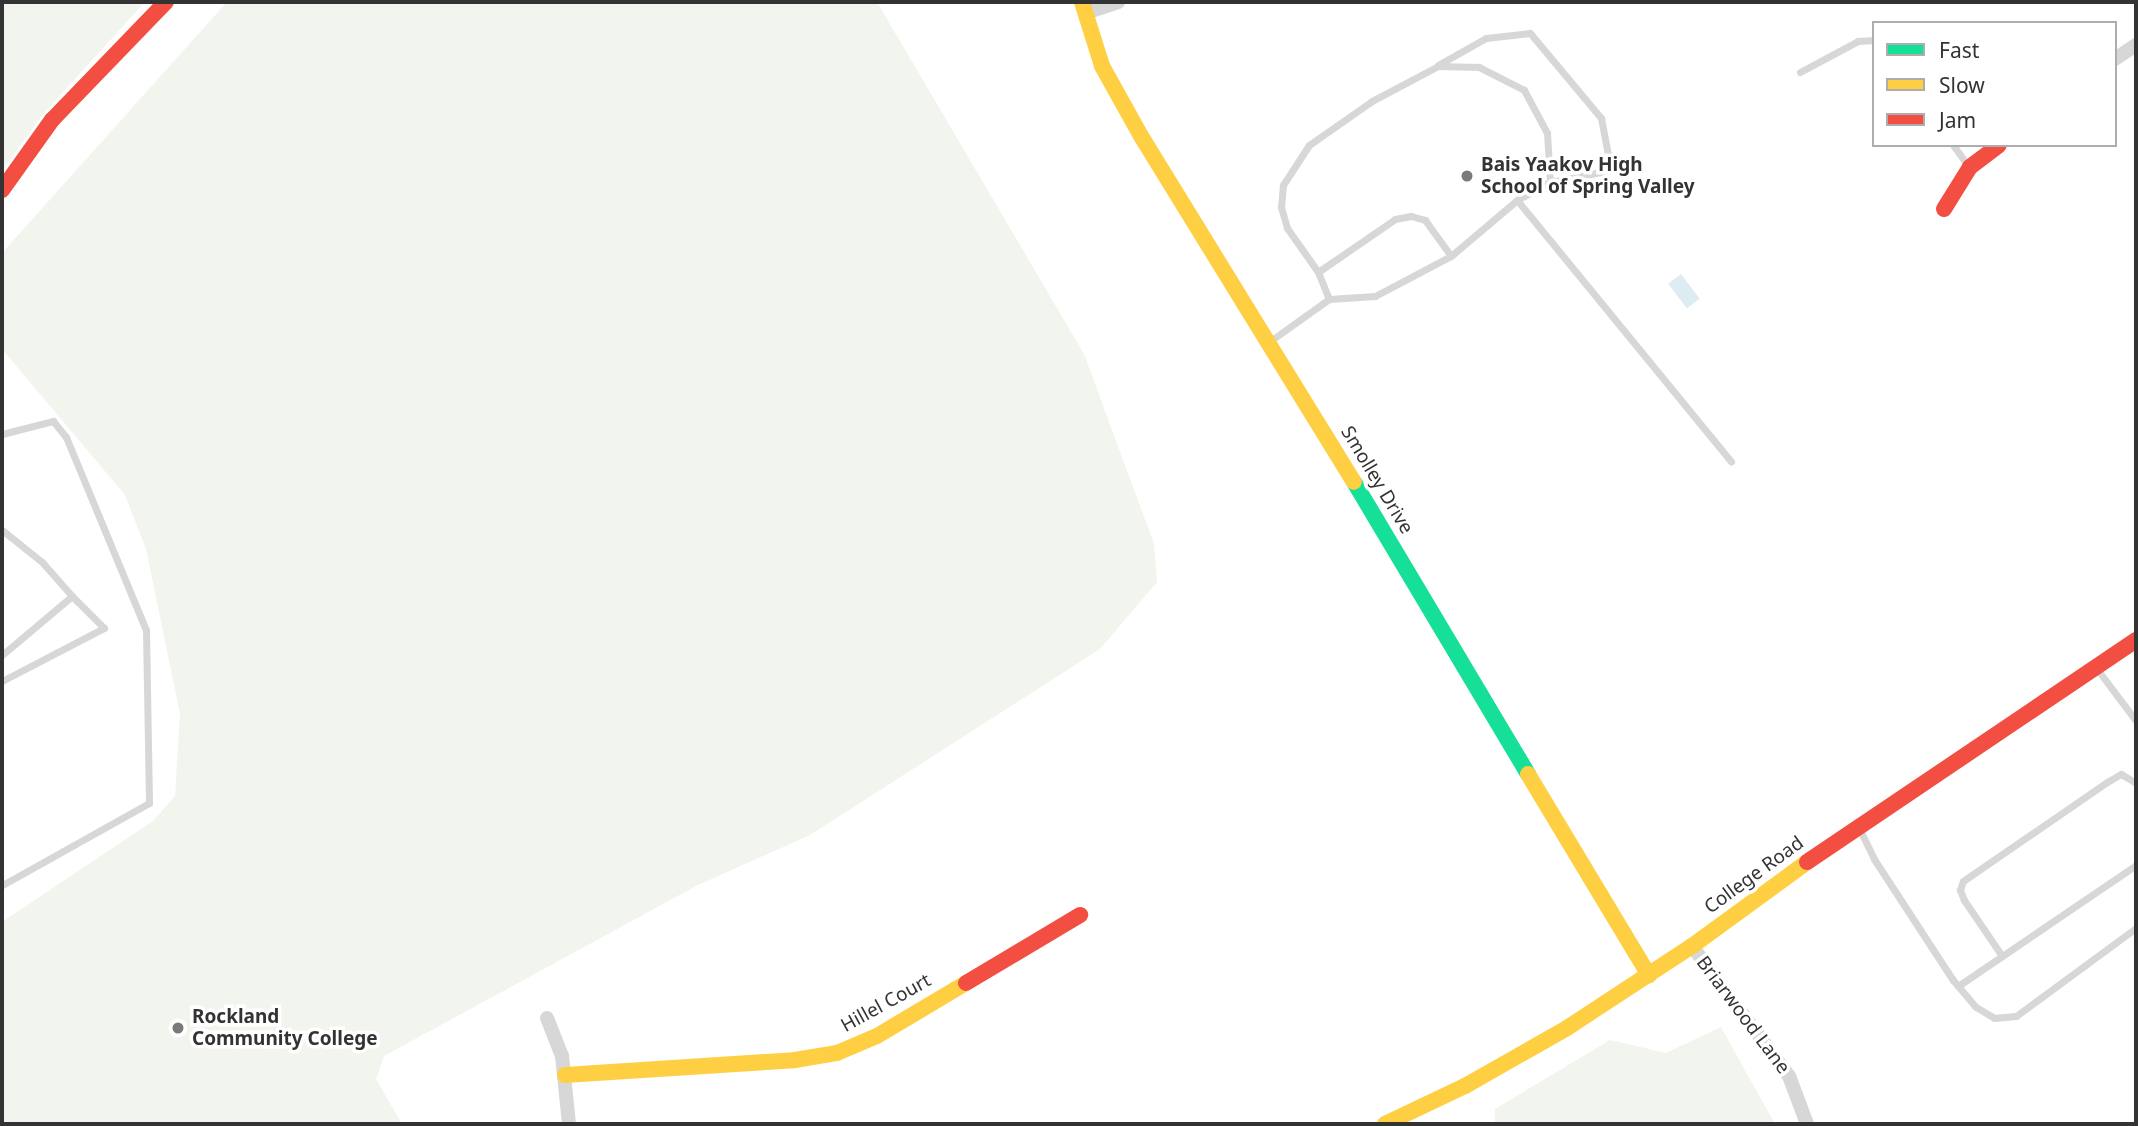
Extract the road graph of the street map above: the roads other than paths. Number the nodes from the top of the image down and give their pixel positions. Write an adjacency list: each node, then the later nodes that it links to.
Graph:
1 (166, 2): 13 (street)
2 (1118, 2): 3 (street)
3 (1084, 7): 19 (street, Smolley Drive)
4 (1872, 40): 8 (lane)
5 (2136, 45): 6 (street)
6 (2117, 58)
7 (1438, 66): 12 (lane); 12 (lane); 17 (lane)
8 (1800, 72)
9 (1955, 147): 11 (lane)
10 (1996, 147): 11 (street)
11 (1970, 167): 15 (street)
12 (1550, 182): 14 (lane)
13 (2, 190)
14 (1517, 201): 16 (lane); 21 (lane)
15 (1944, 209)
16 (1451, 256): 17 (lane); 18 (lane)
17 (1318, 272): 18 (lane)
18 (1329, 299): 19 (lane)
19 (1270, 342): 37 (street, Smolley Drive)
20 (2, 434): 32 (lane)
21 (1731, 461)
22 (2, 530): 23 (lane)
23 (72, 596): 25 (lane); 27 (lane)
24 (2136, 640): 26 (street, College Road)
25 (2, 655)
26 (2096, 668): 28 (lane); 30 (street, College Road)
27 (2, 681)
28 (2136, 721)
29 (2136, 783): 36 (lane)
30 (1857, 825): 35 (street, College Road); 38 (lane)
31 (2136, 865): 36 (lane)
32 (2, 885)
33 (1080, 915): 40 (street, Hillel Court)
34 (2136, 928): 38 (lane)
35 (1692, 946): 37 (street, College Road); 43 (street, Briarwood Lane)
36 (2002, 956): 38 (lane)
37 (1649, 975): 42 (street, College Road)
38 (1958, 986)
39 (547, 1018): 40 (street)
40 (565, 1076): 41 (street)
41 (569, 1124)
42 (1385, 1124)
43 (1807, 1124)

